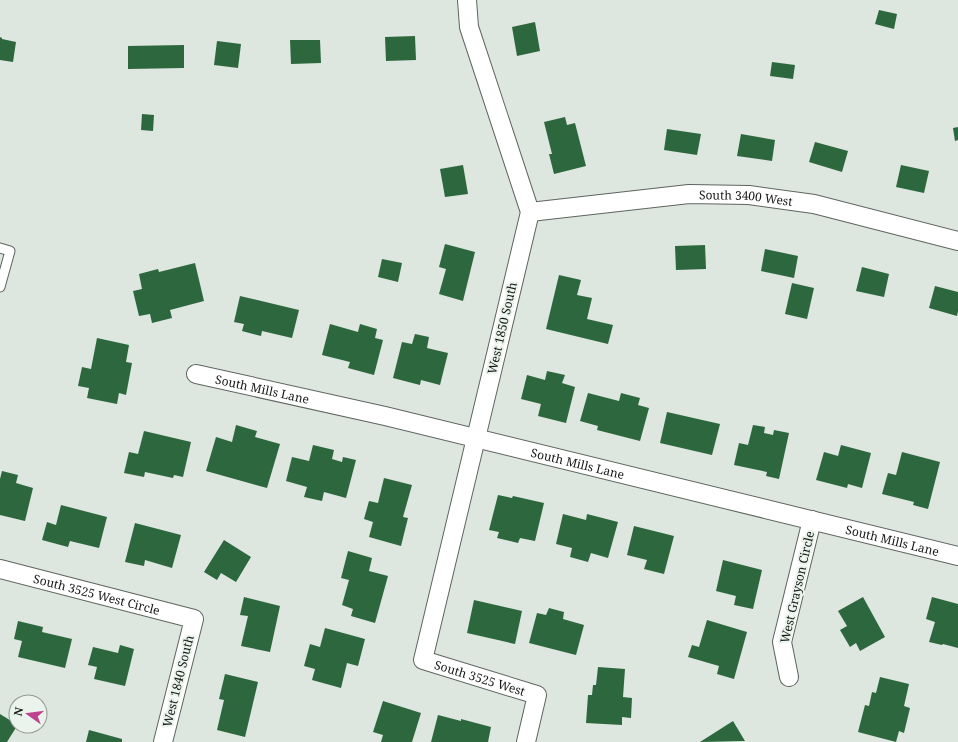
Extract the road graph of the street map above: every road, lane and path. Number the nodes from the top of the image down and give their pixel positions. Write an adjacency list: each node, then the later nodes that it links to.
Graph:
1 (467, 0): 2 (street)
2 (530, 212): 3 (street, South 3400 West); 7 (street, West 1850 South)
3 (958, 241)
4 (0, 248): 5 (lane)
5 (0, 287)
6 (196, 374): 7 (street, South Mills Lane)
7 (476, 439): 8 (street, South Mills Lane); 12 (street, West 1850 South)
8 (812, 520): 9 (street, South Mills Lane); 13 (street, West Grayson Circle)
9 (958, 556)
10 (0, 569): 11 (street, South 3525 West Circle)
11 (194, 619): 14 (street, West 1840 South)
12 (423, 660): 15 (street, South 3525 West)
13 (789, 677)
14 (163, 742)
15 (526, 742)

